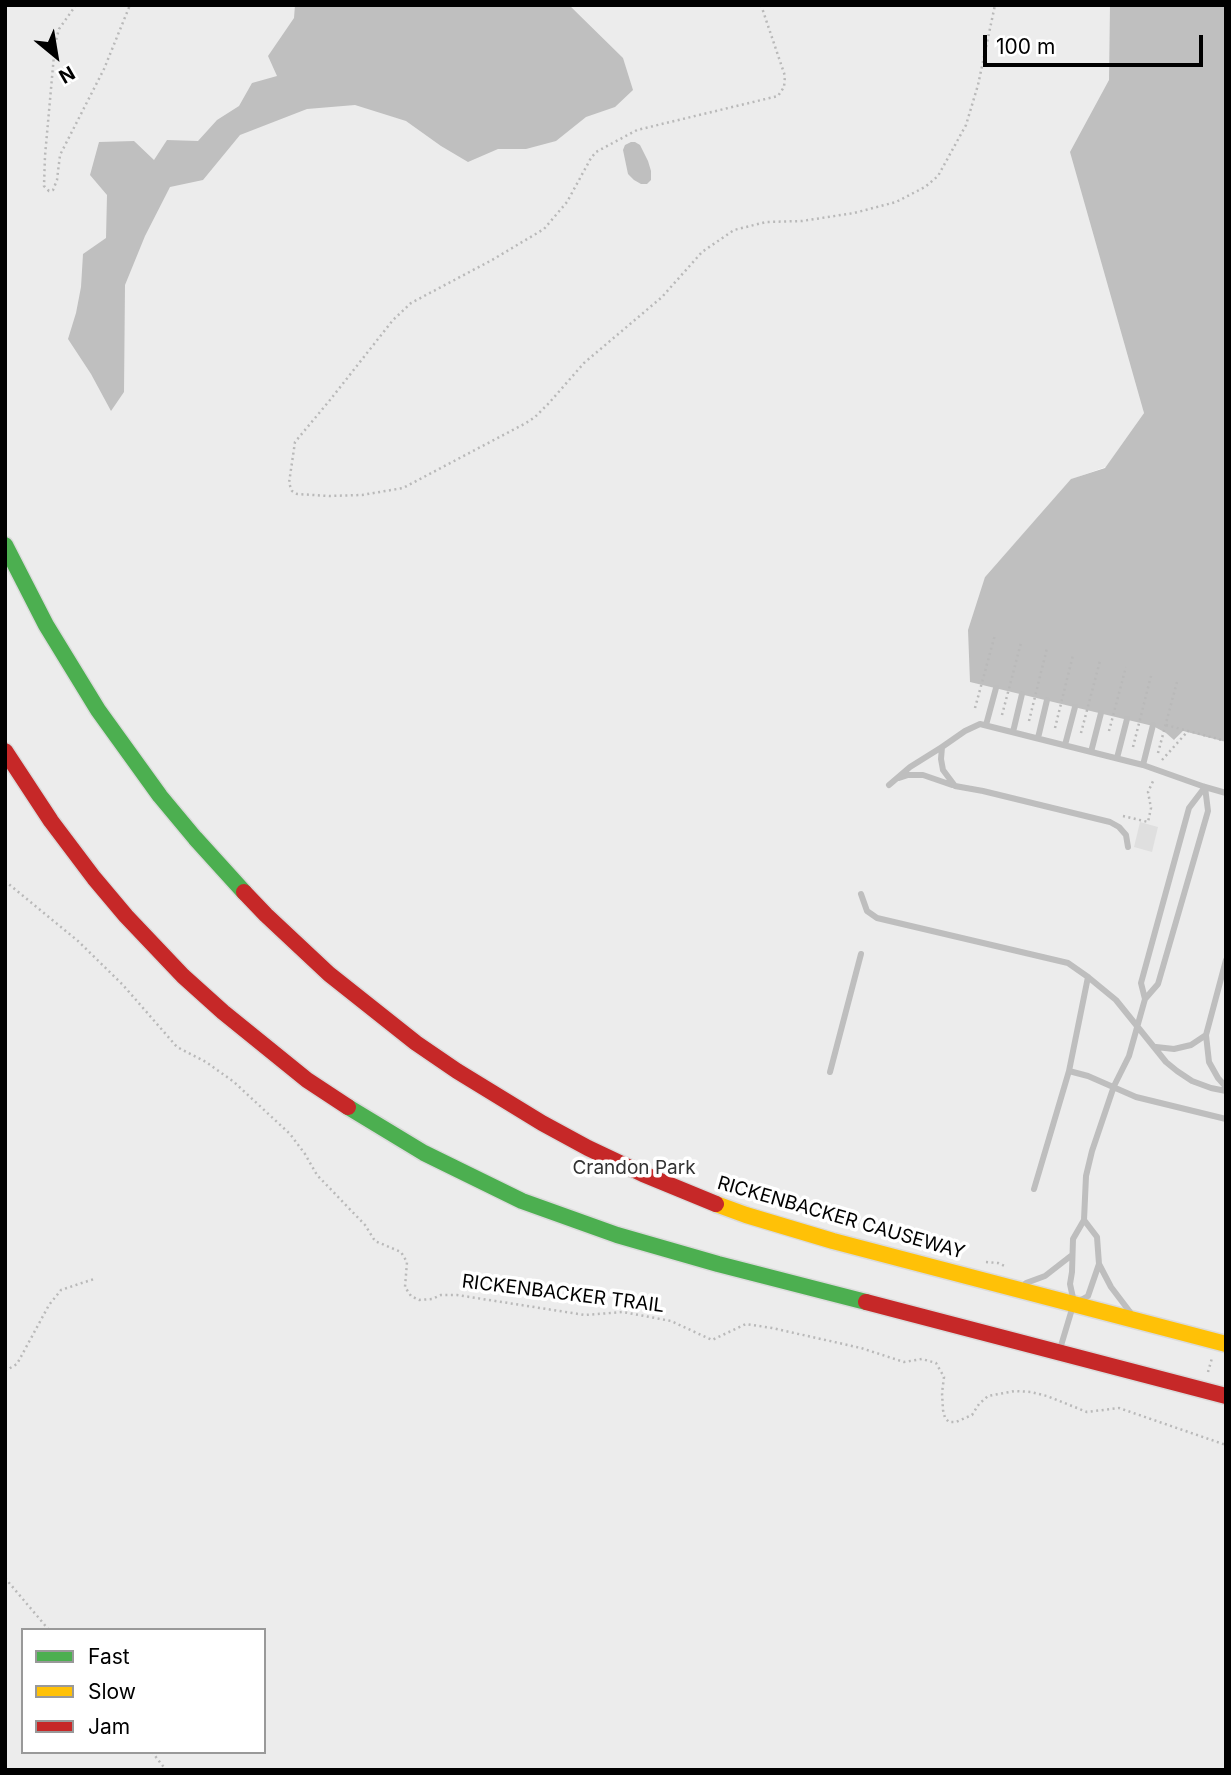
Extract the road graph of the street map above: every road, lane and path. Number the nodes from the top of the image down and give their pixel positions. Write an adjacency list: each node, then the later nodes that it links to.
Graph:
1 (76, 5): 2 (path)
2 (130, 5)
3 (761, 5): 4 (path)
4 (995, 5)
5 (5, 545): 66 (main road, RICKENBACKER CAUSEWAY)
6 (995, 635): 18 (path)
7 (1021, 643): 20 (path)
8 (1047, 648): 22 (path)
9 (1073, 654): 26 (path)
10 (1100, 661): 29 (path)
11 (1126, 667): 31 (path)
12 (1151, 676): 35 (path)
13 (1177, 682): 25 (path)
14 (996, 688): 23 (lane)
15 (1022, 694): 28 (lane)
16 (1047, 700): 30 (lane)
17 (1076, 707): 33 (lane)
18 (975, 708)
19 (1101, 713): 37 (lane)
20 (1002, 715)
21 (1127, 719): 39 (lane)
22 (1028, 721)
23 (986, 725): 28 (lane); 34 (lane)
24 (1153, 725): 40 (lane)
25 (1166, 725): 27 (path); 38 (path)
26 (1055, 728)
27 (1188, 731): 32 (path); 41 (path)
28 (1013, 732): 30 (lane)
29 (1082, 733)
30 (1038, 738): 33 (lane)
31 (1106, 741)
32 (1226, 741)
33 (1065, 745): 37 (lane)
34 (942, 747): 42 (lane); 42 (lane)
35 (1133, 747)
36 (5, 751): 70 (main road)
37 (1091, 752): 39 (lane)
38 (1158, 753)
39 (1117, 758): 40 (lane)
40 (1143, 765): 41 (lane)
41 (1158, 771): 43 (lane); 45 (path)
42 (955, 786): 46 (lane)
43 (1205, 788): 44 (lane); 52 (lane); 52 (lane)
44 (1226, 793)
45 (1121, 815)
46 (1128, 846)
47 (5, 881): 74 (path, RICKENBACKER TRAIL)
48 (861, 894): 51 (lane)
49 (861, 954): 57 (lane)
50 (1226, 960): 54 (lane)
51 (1088, 976): 53 (lane); 56 (lane)
52 (1145, 999): 53 (lane)
53 (1136, 1026): 55 (lane); 58 (lane)
54 (1206, 1035): 55 (lane); 59 (lane)
55 (1156, 1047): 59 (lane)
56 (1069, 1071): 58 (lane); 61 (lane)
57 (830, 1072)
58 (1114, 1086): 60 (lane); 62 (lane)
59 (1226, 1089)
60 (1226, 1119)
61 (1034, 1189)
62 (1083, 1220): 63 (lane); 64 (lane)
63 (1072, 1255): 66 (lane); 67 (lane)
64 (1099, 1264): 67 (lane); 68 (lane)
65 (94, 1279): 71 (path)
66 (1010, 1288): 67 (main road, RICKENBACKER CAUSEWAY)
67 (1074, 1304): 68 (main road, RICKENBACKER CAUSEWAY); 70 (lane)
68 (1135, 1319): 69 (main road, RICKENBACKER CAUSEWAY)
69 (1220, 1346): 72 (path)
70 (1059, 1353): 73 (main road)
71 (5, 1371)
72 (1206, 1382)
73 (1226, 1396)
74 (1226, 1445)
75 (5, 1578): 76 (path)
76 (47, 1628)
77 (154, 1754): 78 (path)
78 (166, 1770)

